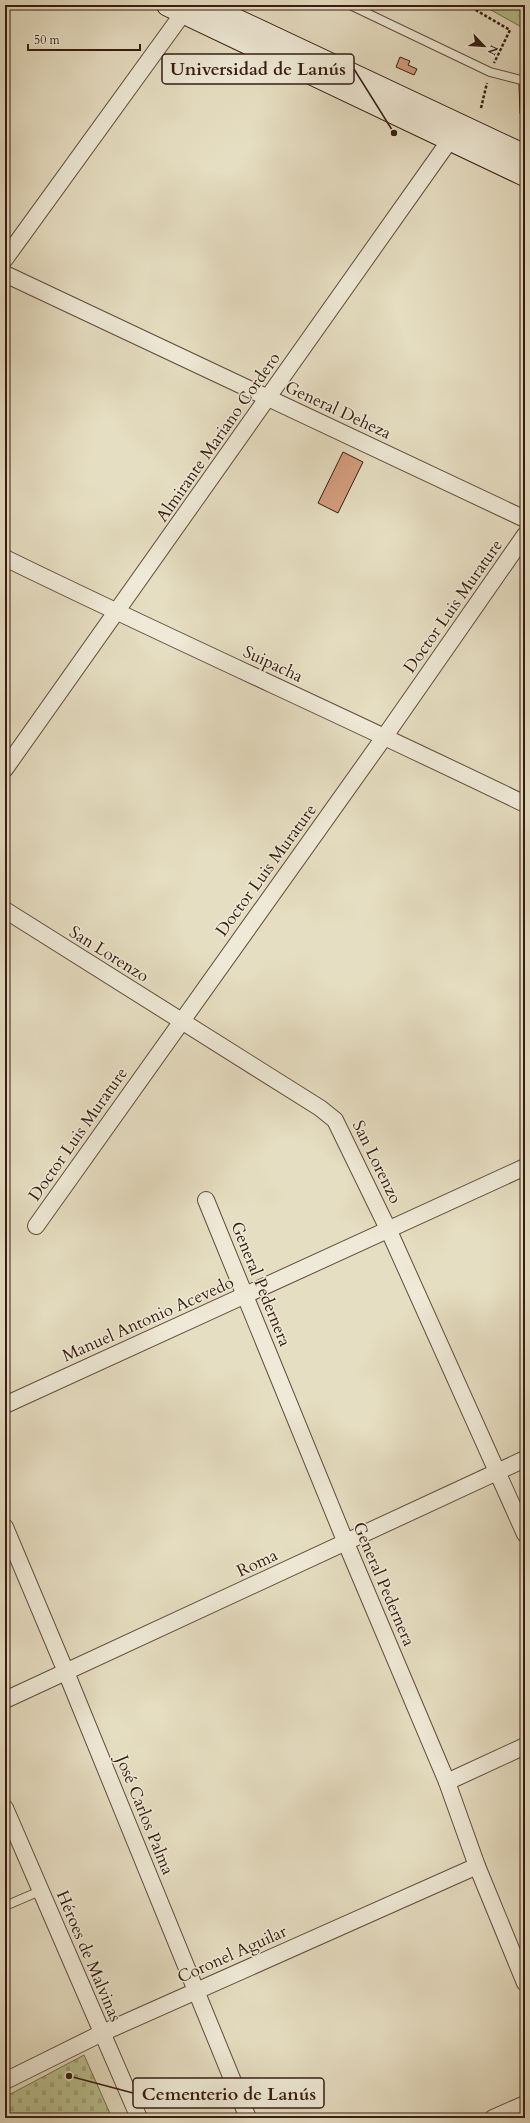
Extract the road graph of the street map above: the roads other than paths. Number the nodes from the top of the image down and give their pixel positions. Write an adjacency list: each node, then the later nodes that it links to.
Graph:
1 (204, 5): 5 (main road)
2 (350, 5): 4 (lane)
3 (180, 8): 5 (main road); 8 (street)
4 (525, 81)
5 (456, 133): 6 (main road); 7 (main road); 10 (street, Almirante Mariano Cordero)
6 (525, 156)
7 (525, 175)
8 (5, 259)
9 (5, 274): 10 (street, General Deheza)
10 (268, 398): 11 (street, General Deheza); 14 (street, Almirante Mariano Cordero)
11 (525, 520)
12 (525, 535): 15 (street, Doctor Luis Murature)
13 (5, 558): 14 (street, Suipacha)
14 (117, 613): 15 (street, Suipacha); 16 (street, Almirante Mariano Cordero)
15 (385, 736): 17 (street, Suipacha); 19 (street, Doctor Luis Murature)
16 (5, 769)
17 (525, 804)
18 (5, 910): 19 (street, San Lorenzo)
19 (181, 1022): 22 (street, Doctor Luis Murature); 23 (street, San Lorenzo)
20 (525, 1167): 23 (street, Manuel Antonio Acevedo)
21 (206, 1200): 24 (street, General Pedernera)
22 (36, 1226)
23 (389, 1231): 24 (street, Manuel Antonio Acevedo); 27 (street, San Lorenzo)
24 (246, 1296): 25 (street, Manuel Antonio Acevedo); 30 (street, General Pedernera)
25 (5, 1405)
26 (525, 1460): 27 (street, Roma)
27 (498, 1472): 29 (street, San Lorenzo); 30 (street, Roma)
28 (5, 1527): 31 (street, José Carlos Palma)
29 (525, 1534)
30 (346, 1543): 31 (street, Roma); 34 (street, General Pedernera)
31 (66, 1672): 32 (street, Roma); 40 (street, José Carlos Palma)
32 (5, 1700)
33 (525, 1746): 34 (street)
34 (447, 1782): 36 (street, General Pedernera)
35 (5, 1808): 37 (street, Héroes de Malvinas)
36 (477, 1866): 39 (street, General Pedernera); 40 (street, Coronel Aguilar)
37 (40, 1891): 38 (lane); 41 (street, Héroes de Malvinas)
38 (5, 1906)
39 (525, 1983)
40 (196, 1991): 41 (street, Coronel Aguilar); 45 (street, José Carlos Palma)
41 (102, 2033): 42 (street, Coronel Aguilar); 44 (street, Héroes de Malvinas)
42 (5, 2081)
43 (525, 2104): 46 (street)
44 (139, 2118)
45 (248, 2118)
46 (493, 2118)

